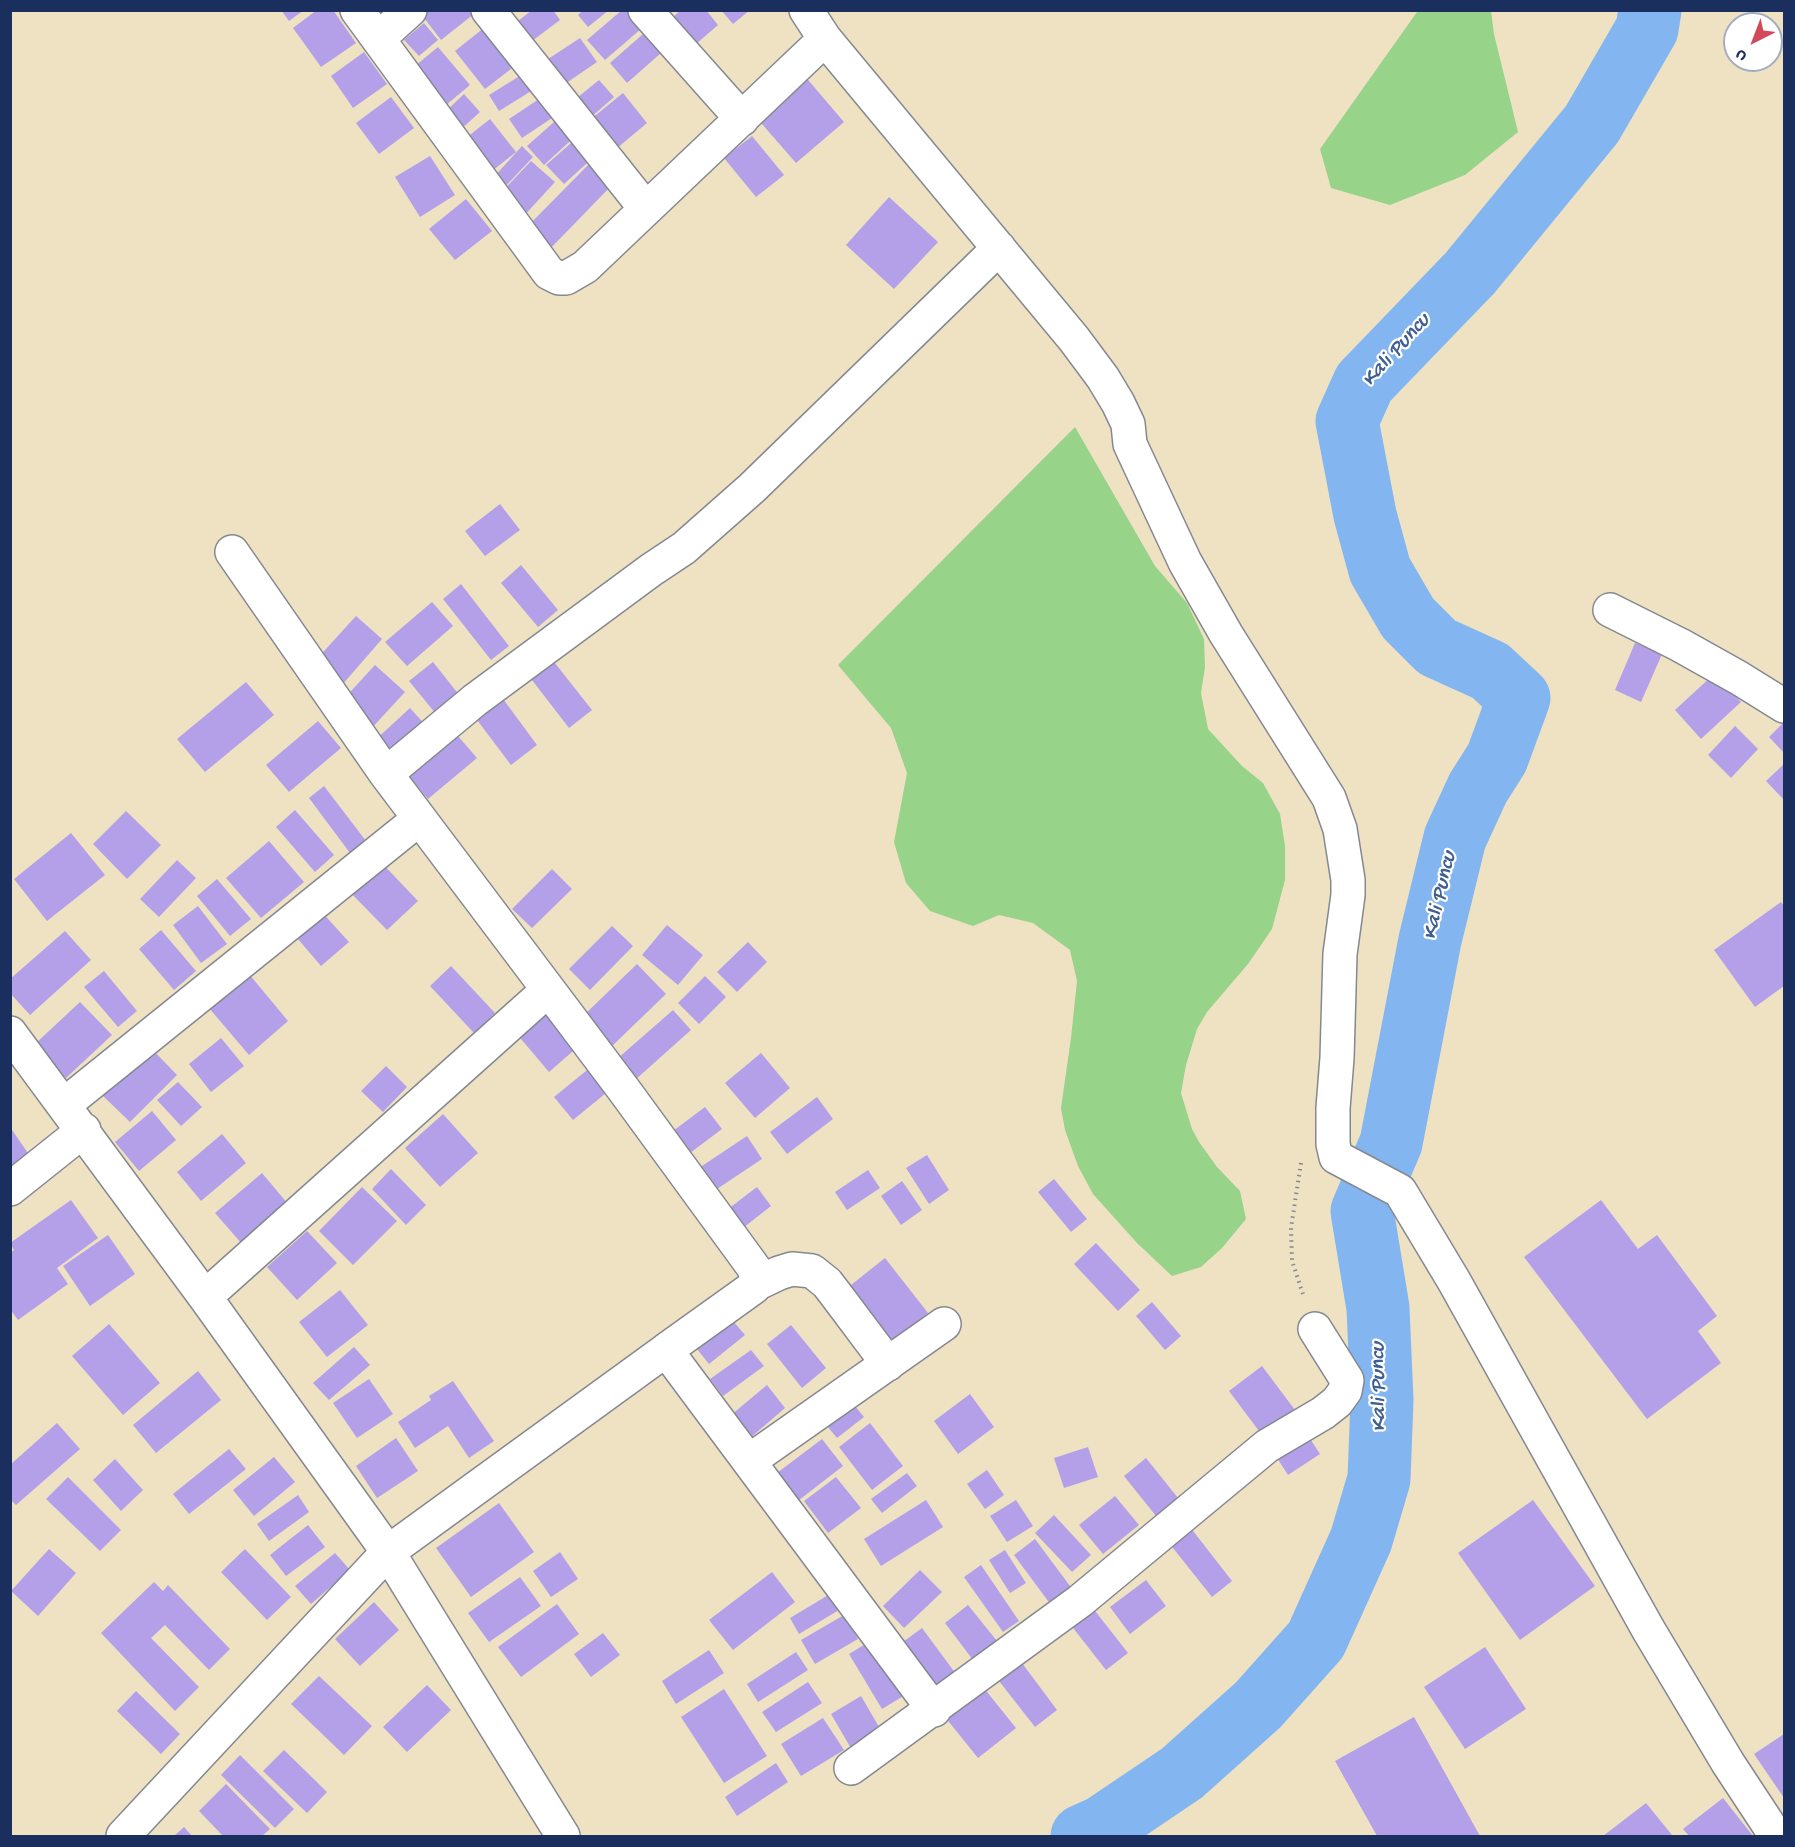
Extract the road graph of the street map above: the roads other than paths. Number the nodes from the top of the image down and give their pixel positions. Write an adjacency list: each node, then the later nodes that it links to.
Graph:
1 (357, 10): 6 (street)
2 (410, 10): 6 (street)
3 (488, 10): 9 (street)
4 (645, 10): 8 (street)
5 (806, 10): 7 (street)
6 (378, 39): 9 (street)
7 (825, 39): 8 (street); 10 (street)
8 (742, 119): 9 (street)
9 (646, 209)
10 (999, 248): 14 (street); 33 (street)
11 (232, 552): 14 (street)
12 (1610, 610): 13 (street)
13 (1785, 706)
14 (386, 774): 15 (street)
15 (419, 819): 16 (street); 18 (street)
16 (548, 990): 21 (street); 22 (street)
17 (10, 1033): 18 (street)
18 (64, 1104): 19 (street)
19 (84, 1130): 20 (street); 22 (street)
20 (10, 1189)
21 (756, 1284): 25 (street); 26 (street)
22 (205, 1297): 28 (street)
23 (944, 1324): 26 (street)
24 (1315, 1329): 29 (street)
25 (666, 1350): 27 (street); 28 (street)
26 (888, 1364): 27 (street)
27 (749, 1461): 29 (street)
28 (388, 1552): 31 (street); 32 (street)
29 (934, 1710): 30 (street)
30 (851, 1768)
31 (123, 1836)
32 (563, 1836)
33 (1776, 1836)

